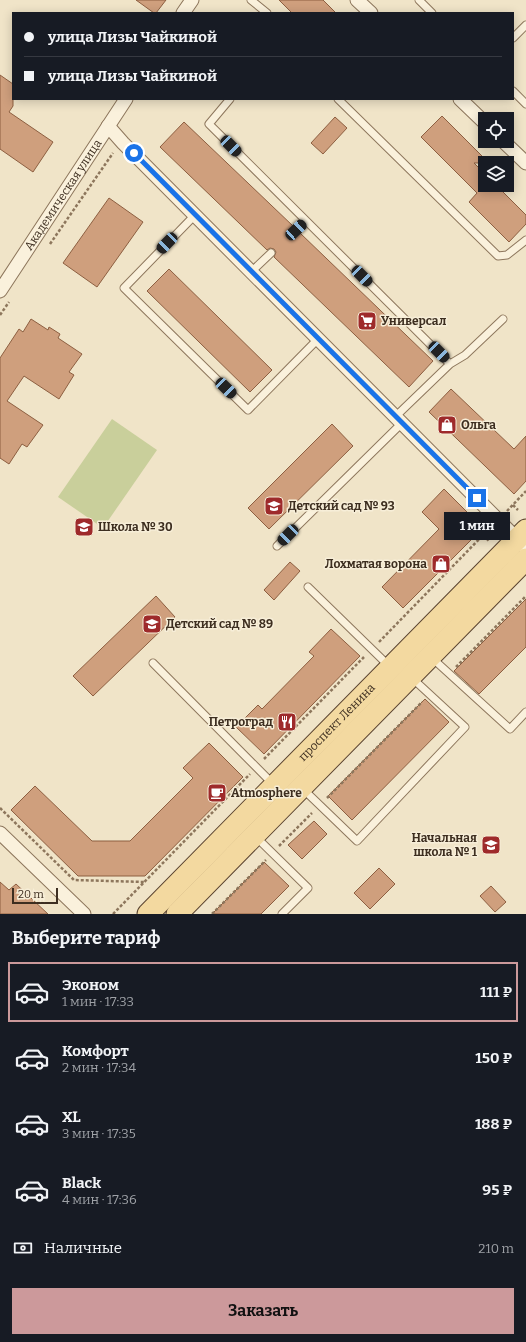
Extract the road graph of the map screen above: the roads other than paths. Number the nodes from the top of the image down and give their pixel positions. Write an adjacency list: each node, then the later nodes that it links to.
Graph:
1 (192, 0): 5 (street)
2 (251, 0): 6 (lane)
3 (357, 0): 7 (street)
4 (419, 0): 8 (lane)
5 (184, 12)
6 (266, 12)
7 (370, 12)
8 (431, 12)
9 (526, 25): 10 (lane)
10 (514, 37)
11 (514, 92): 16 (lane)
12 (125, 100): 18 (street, Академическая улица)
13 (229, 100): 22 (lane)
14 (339, 100): 24 (lane)
15 (461, 100): 17 (street)
16 (526, 104)
17 (478, 117)
18 (108, 126): 21 (street); 27 (street, Академическая улица)
19 (510, 148): 20 (street)
20 (526, 163)
21 (195, 215): 26 (street); 29 (lane)
22 (306, 220): 23 (lane); 30 (lane)
23 (296, 230)
24 (526, 240)
25 (270, 253): 26 (lane)
26 (251, 272): 29 (street)
27 (0, 291)
28 (503, 319): 30 (lane)
29 (318, 339): 31 (street)
30 (450, 364): 31 (lane)
31 (398, 420): 32 (street); 33 (lane)
32 (523, 539): 38 (main road, проспект Ленина)
33 (277, 546)
34 (526, 559): 36 (main road, проспект Ленина)
35 (308, 587): 38 (lane)
36 (430, 656): 39 (main road, проспект Ленина); 40 (lane)
37 (152, 663): 41 (lane)
38 (390, 668): 41 (main road, проспект Ленина)
39 (411, 676): 42 (main road, проспект Ленина); 42 (lane)
40 (526, 712)
41 (274, 786): 45 (main road, проспект Ленина)
42 (301, 788): 44 (main road, проспект Ленина)
43 (0, 833): 46 (street)
44 (254, 835): 47 (main road, проспект Ленина); 48 (lane)
45 (151, 912)
46 (84, 914)
47 (177, 914)
48 (282, 914)

